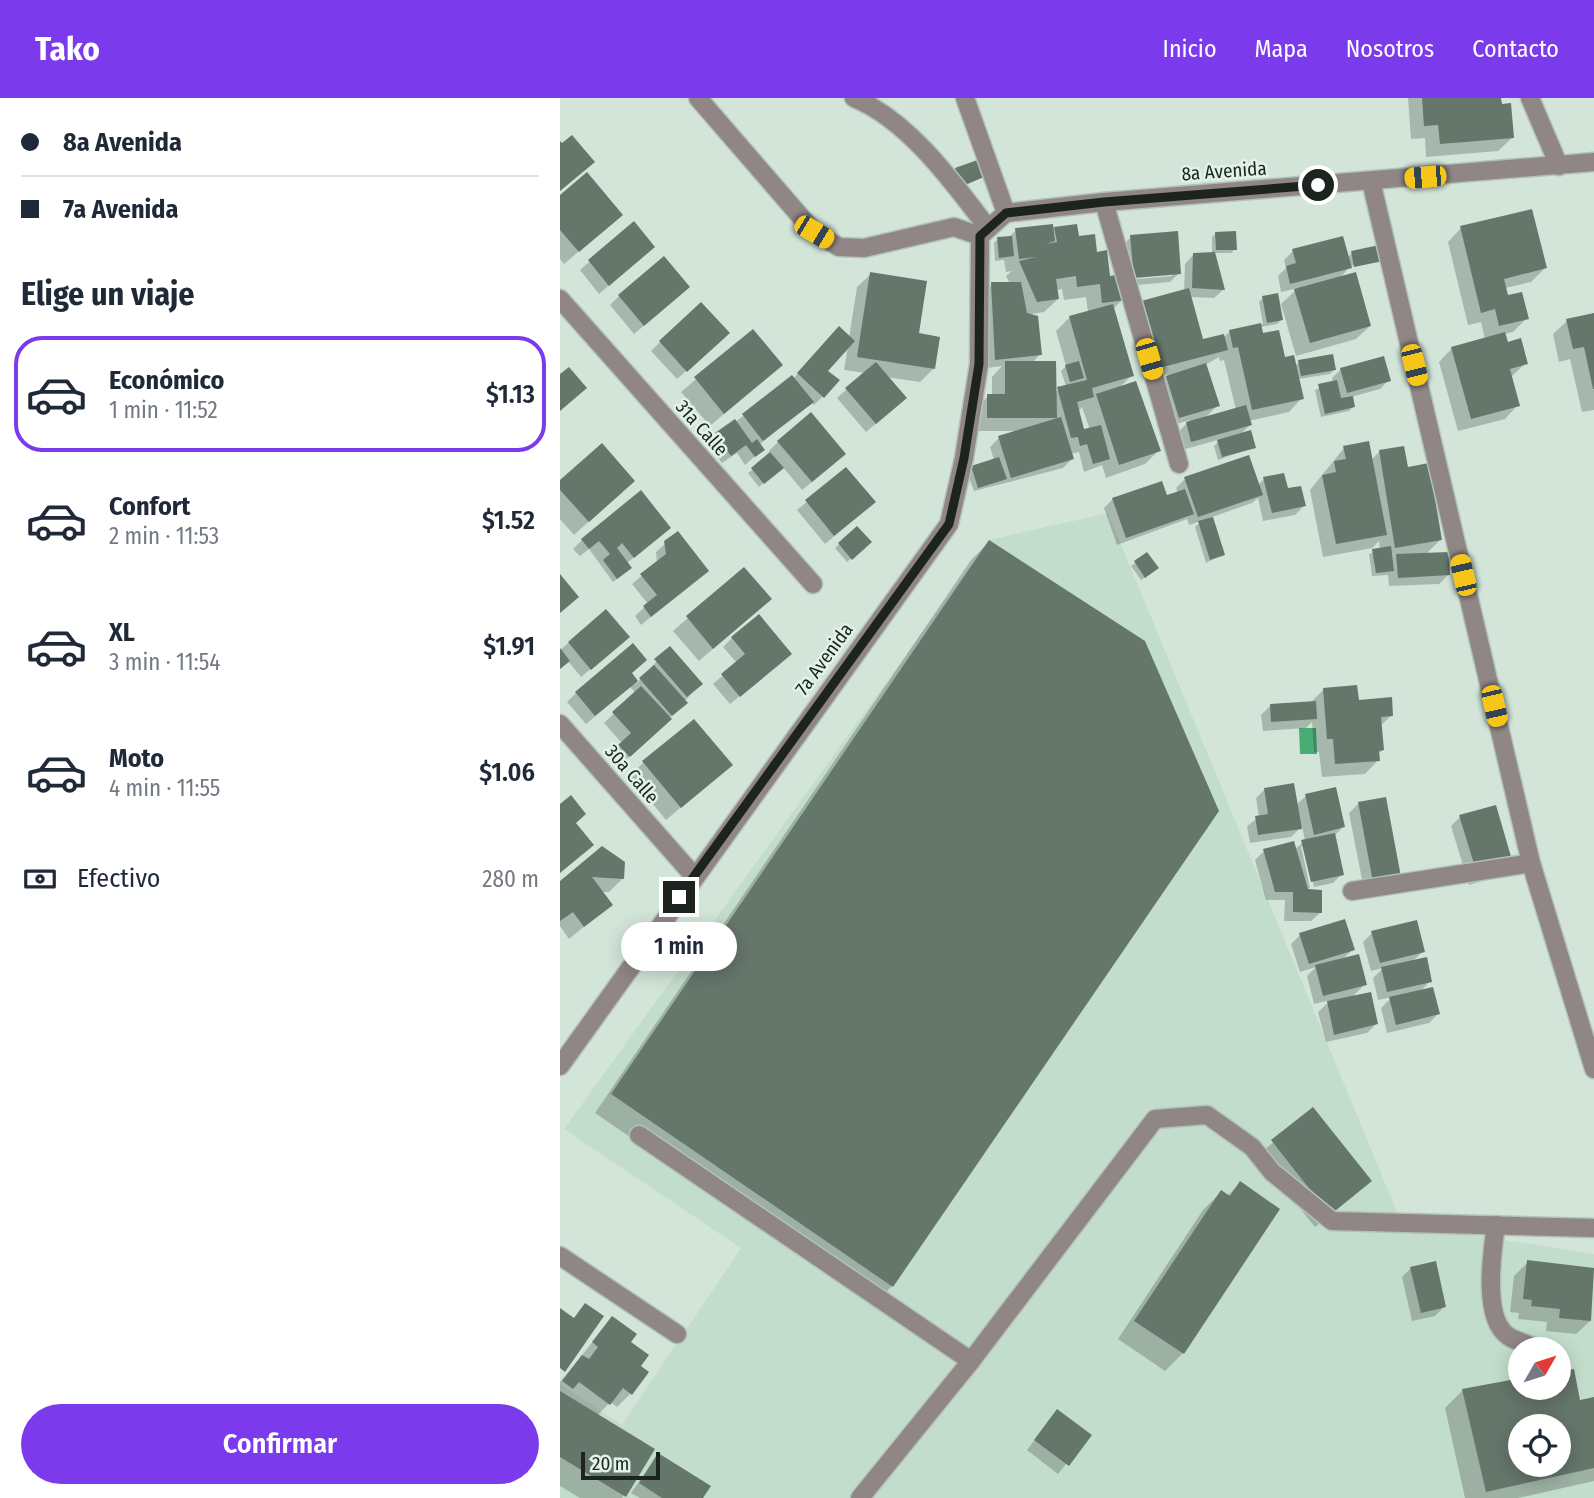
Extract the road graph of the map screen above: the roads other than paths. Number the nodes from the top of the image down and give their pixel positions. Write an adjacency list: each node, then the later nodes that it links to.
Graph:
1 (698, 98): 10 (street)
2 (855, 98): 10 (street)
3 (965, 98): 9 (street)
4 (1530, 98): 6 (street)
5 (1594, 162): 6 (street, 8a Avenida)
6 (1559, 166): 7 (street, 8a Avenida)
7 (1371, 181): 8 (street, 8a Avenida); 15 (street)
8 (1104, 202): 9 (street, 8a Avenida); 12 (street)
9 (1006, 213): 10 (street, 8a Avenida)
10 (984, 231): 16 (street, 7a Avenida)
11 (560, 299): 13 (street, 31a Calle)
12 (1179, 464)
13 (813, 584)
14 (560, 724): 16 (street, 30a Calle)
15 (1531, 863): 17 (street); 19 (street)
16 (694, 876): 18 (street, 7a Avenida)
17 (1352, 891)
18 (560, 1066)
19 (1594, 1069)
20 (639, 1135): 26 (street)
21 (1496, 1225): 22 (street); 25 (street); 26 (street)
22 (1594, 1228)
23 (560, 1256): 24 (street)
24 (677, 1334)
25 (1510, 1337)
26 (971, 1361): 27 (street)
27 (860, 1498)

